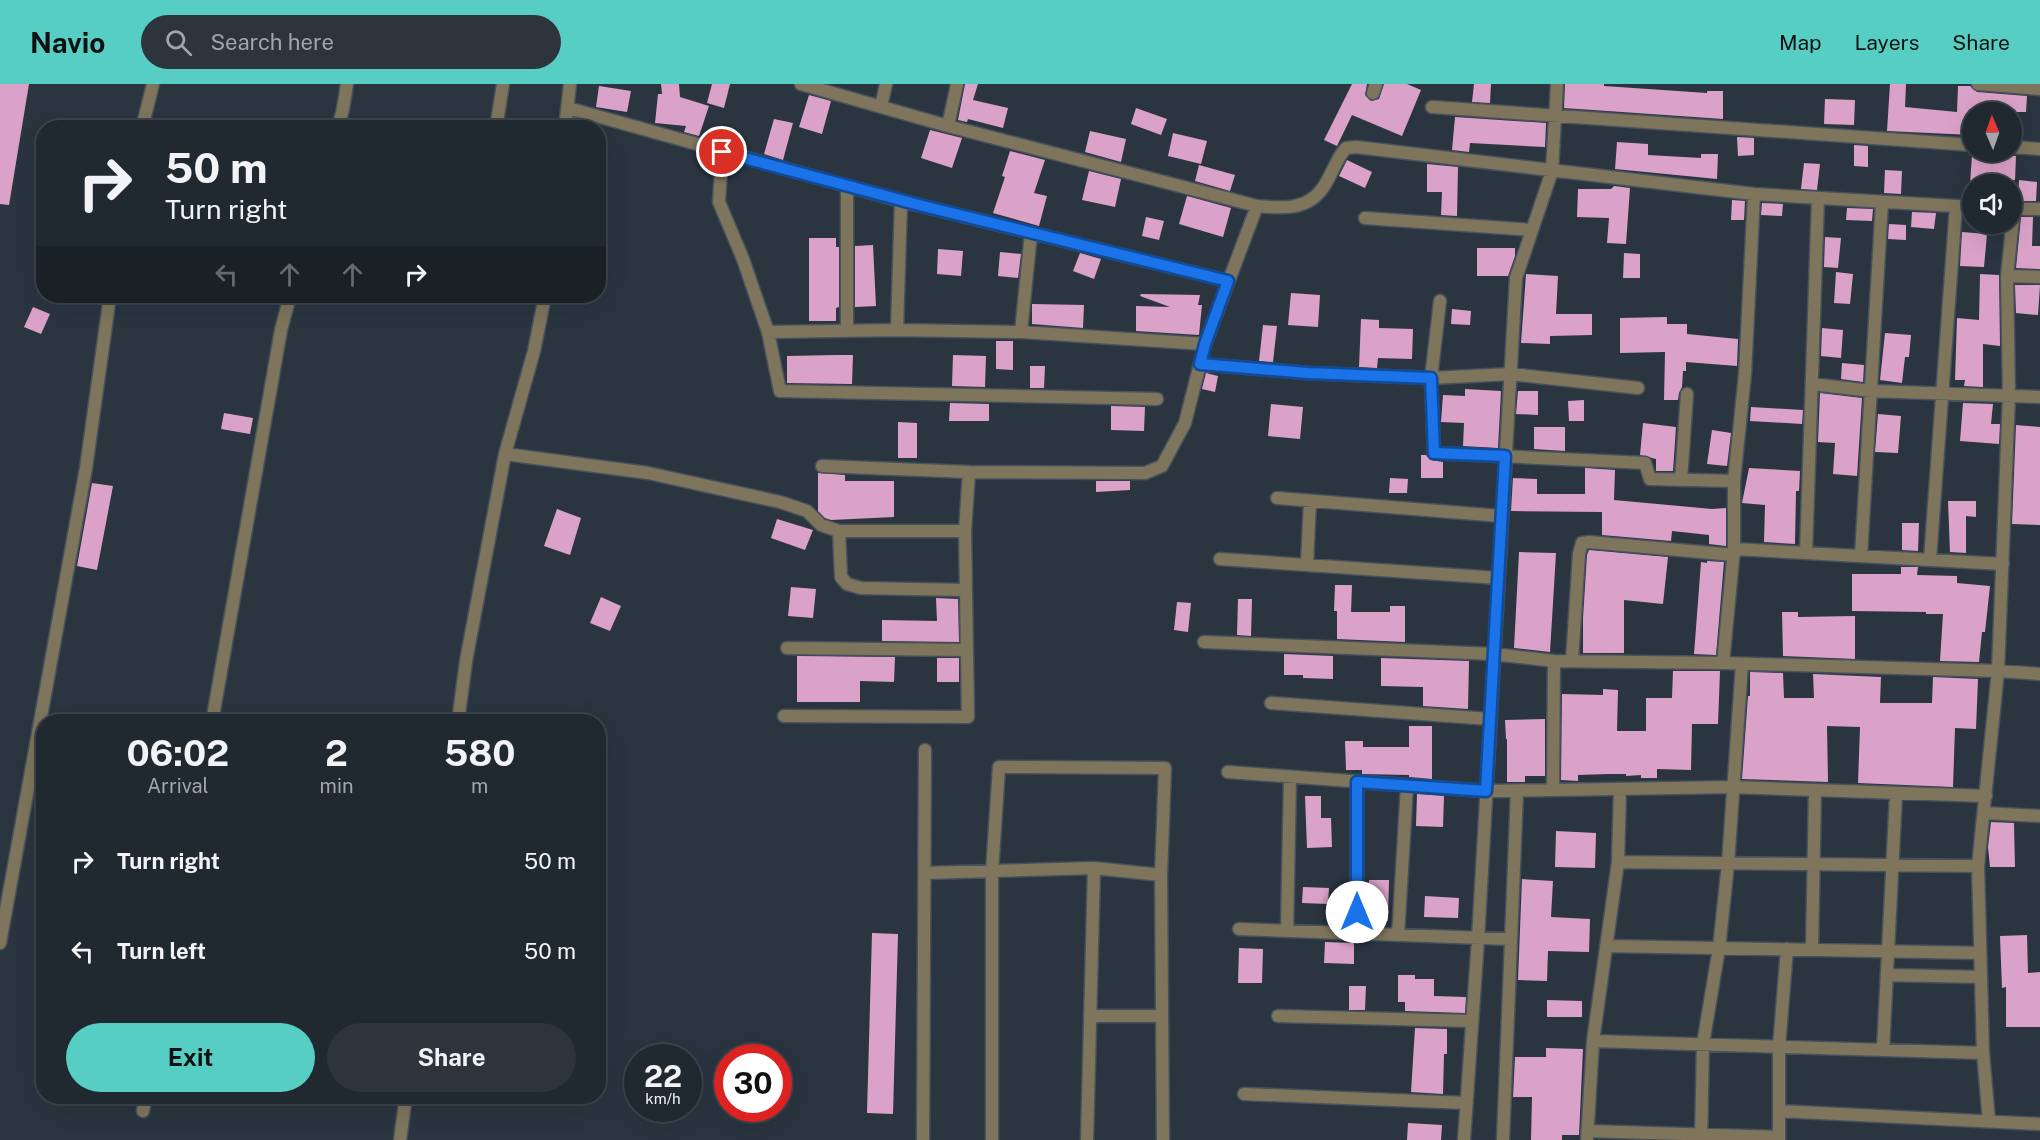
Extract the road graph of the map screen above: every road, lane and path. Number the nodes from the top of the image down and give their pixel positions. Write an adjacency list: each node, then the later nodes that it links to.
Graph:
1 (153, 84): 15 (street)
2 (346, 84): 16 (street)
3 (503, 84): 17 (street)
4 (570, 84): 13 (street)
5 (886, 84): 11 (street)
6 (957, 84): 19 (street)
7 (1557, 84): 14 (street)
8 (1978, 84): 10 (street)
9 (806, 85): 11 (street)
10 (2040, 89)
11 (881, 107): 19 (street)
12 (1432, 107): 14 (street)
13 (568, 108): 18 (street); 23 (street)
14 (1556, 115): 20 (street); 24 (street)
15 (144, 120)
16 (339, 120)
17 (497, 120)
18 (567, 120)
19 (948, 126): 30 (street)
20 (1962, 144)
21 (2022, 148): 22 (street)
22 (2040, 149)
23 (722, 152): 25 (street); 48 (street)
24 (1552, 171): 26 (street); 30 (street); 36 (street)
25 (848, 186): 28 (street); 47 (street)
26 (1754, 194): 27 (street); 67 (street)
27 (1818, 198): 29 (street); 54 (street)
28 (901, 201): 37 (street); 46 (street)
29 (1882, 202): 31 (street); 56 (street)
30 (1257, 206): 41 (street)
31 (1956, 206): 32 (street); 57 (street)
32 (1962, 206)
33 (2022, 209): 34 (street)
34 (2040, 209)
35 (1365, 218): 36 (street)
36 (1532, 230): 52 (street)
37 (1031, 233): 41 (street); 49 (street)
38 (2011, 234): 39 (street)
39 (2007, 276): 40 (street); 59 (street)
40 (2040, 277)
41 (1228, 281): 50 (street)
42 (1440, 302): 53 (street)
43 (110, 303): 93 (street)
44 (288, 303): 94 (street)
45 (544, 303): 62 (street)
46 (897, 330): 47 (street); 49 (street)
47 (847, 331): 48 (street)
48 (768, 332): 61 (street)
49 (1021, 332): 50 (street)
50 (1205, 344): 51 (street)
51 (1200, 364): 53 (street); 65 (street)
52 (1511, 374): 53 (street); 55 (street); 63 (street)
53 (1431, 378): 63 (street)
54 (1812, 384): 56 (street); 74 (street)
55 (1638, 388)
56 (1872, 391): 57 (street); 75 (street)
57 (1943, 392): 59 (street); 77 (street)
58 (1687, 394): 66 (street)
59 (2010, 395): 60 (street); 78 (street)
60 (2040, 397)
61 (1157, 399)
62 (505, 454): 71 (street); 95 (street)
63 (1505, 456): 66 (street); 70 (street)
64 (822, 466): 65 (street)
65 (969, 472): 72 (street)
66 (1681, 480): 67 (street)
67 (1734, 481): 73 (street)
68 (1277, 498): 69 (street)
69 (1310, 501): 70 (street); 79 (street)
70 (1501, 516): 80 (street)
71 (839, 531): 72 (street); 81 (street)
72 (965, 531): 81 (street)
73 (1734, 552): 74 (street); 87 (street); 88 (street)
74 (1806, 553): 75 (street)
75 (1861, 556): 77 (street)
76 (1220, 559): 79 (street)
77 (1930, 560): 78 (street)
78 (2003, 564): 90 (street)
79 (1307, 565): 80 (street)
80 (1498, 578): 85 (street)
81 (965, 590): 84 (street)
82 (1204, 642): 85 (street)
83 (787, 648): 84 (street)
84 (968, 650): 96 (street)
85 (1494, 654): 86 (street); 97 (street)
86 (1554, 661): 87 (street); 106 (street)
87 (1572, 662): 88 (street)
88 (1722, 663): 89 (street)
89 (1742, 664): 90 (street); 104 (street)
90 (1998, 671): 91 (street); 111 (street)
91 (2040, 674)
92 (1271, 703): 97 (street)
93 (41, 714)
94 (213, 714)
95 (459, 714)
96 (784, 716)
97 (1490, 719): 108 (street)
98 (36, 744): 129 (street)
99 (925, 750): 121 (street)
100 (1228, 772): 101 (street)
101 (1290, 777): 102 (street); 124 (street)
102 (1357, 782): 103 (street); 125 (street)
103 (1407, 786): 108 (street); 126 (street)
104 (1732, 787): 105 (street); 107 (street); 115 (street)
105 (1620, 789): 106 (street); 114 (street)
106 (1553, 790): 109 (street)
107 (1815, 790): 110 (street); 116 (street)
108 (1486, 791): 109 (street); 127 (street)
109 (1517, 791): 128 (street)
110 (1896, 794): 111 (street); 117 (street)
111 (1986, 796): 112 (street)
112 (1984, 813): 113 (street); 118 (street)
113 (2040, 816)
114 (1618, 862): 115 (street); 130 (street)
115 (1728, 864): 116 (street); 131 (street)
116 (1814, 865): 117 (street); 133 (street)
117 (1893, 866): 118 (street); 134 (street)
118 (1978, 866): 135 (street)
119 (1094, 868): 120 (street); 122 (street); 138 (street)
120 (992, 872): 121 (street); 122 (street); 160 (street)
121 (925, 873): 159 (street)
122 (1161, 875): 139 (street)
123 (1239, 929): 124 (street)
124 (1287, 931): 125 (street)
125 (1357, 933): 126 (street)
126 (1398, 935): 127 (street)
127 (1478, 939): 128 (street); 141 (street)
128 (1511, 939): 164 (street)
129 (0, 943)
130 (1606, 946): 131 (street); 142 (street)
131 (1719, 948): 132 (street); 143 (street)
132 (1788, 949): 133 (street); 144 (street)
133 (1812, 950): 134 (street)
134 (1888, 951): 135 (street); 136 (street)
135 (1980, 953): 137 (street)
136 (1887, 975): 137 (street); 145 (street)
137 (1981, 977): 146 (street)
138 (1090, 1016): 139 (street); 161 (street)
139 (1161, 1016): 162 (street)
140 (1278, 1016): 141 (street)
141 (1472, 1020): 148 (street)
142 (1593, 1041): 143 (street); 155 (street)
143 (1703, 1044): 144 (street); 156 (street)
144 (1779, 1047): 145 (street); 152 (street)
145 (1883, 1050): 146 (street)
146 (1983, 1053): 153 (street)
147 (1244, 1094): 148 (street)
148 (1467, 1103): 163 (street)
149 (144, 1104): 151 (street)
150 (405, 1104): 158 (street)
151 (143, 1111)
152 (1779, 1111): 153 (street); 157 (street)
153 (1989, 1121): 154 (street)
154 (2040, 1124)
155 (1587, 1136): 156 (street)
156 (1701, 1137): 157 (street)
157 (1779, 1138)
158 (400, 1140)
159 (923, 1140)
160 (992, 1140)
161 (1087, 1140)
162 (1163, 1140)
163 (1464, 1140)
164 (1503, 1140)

